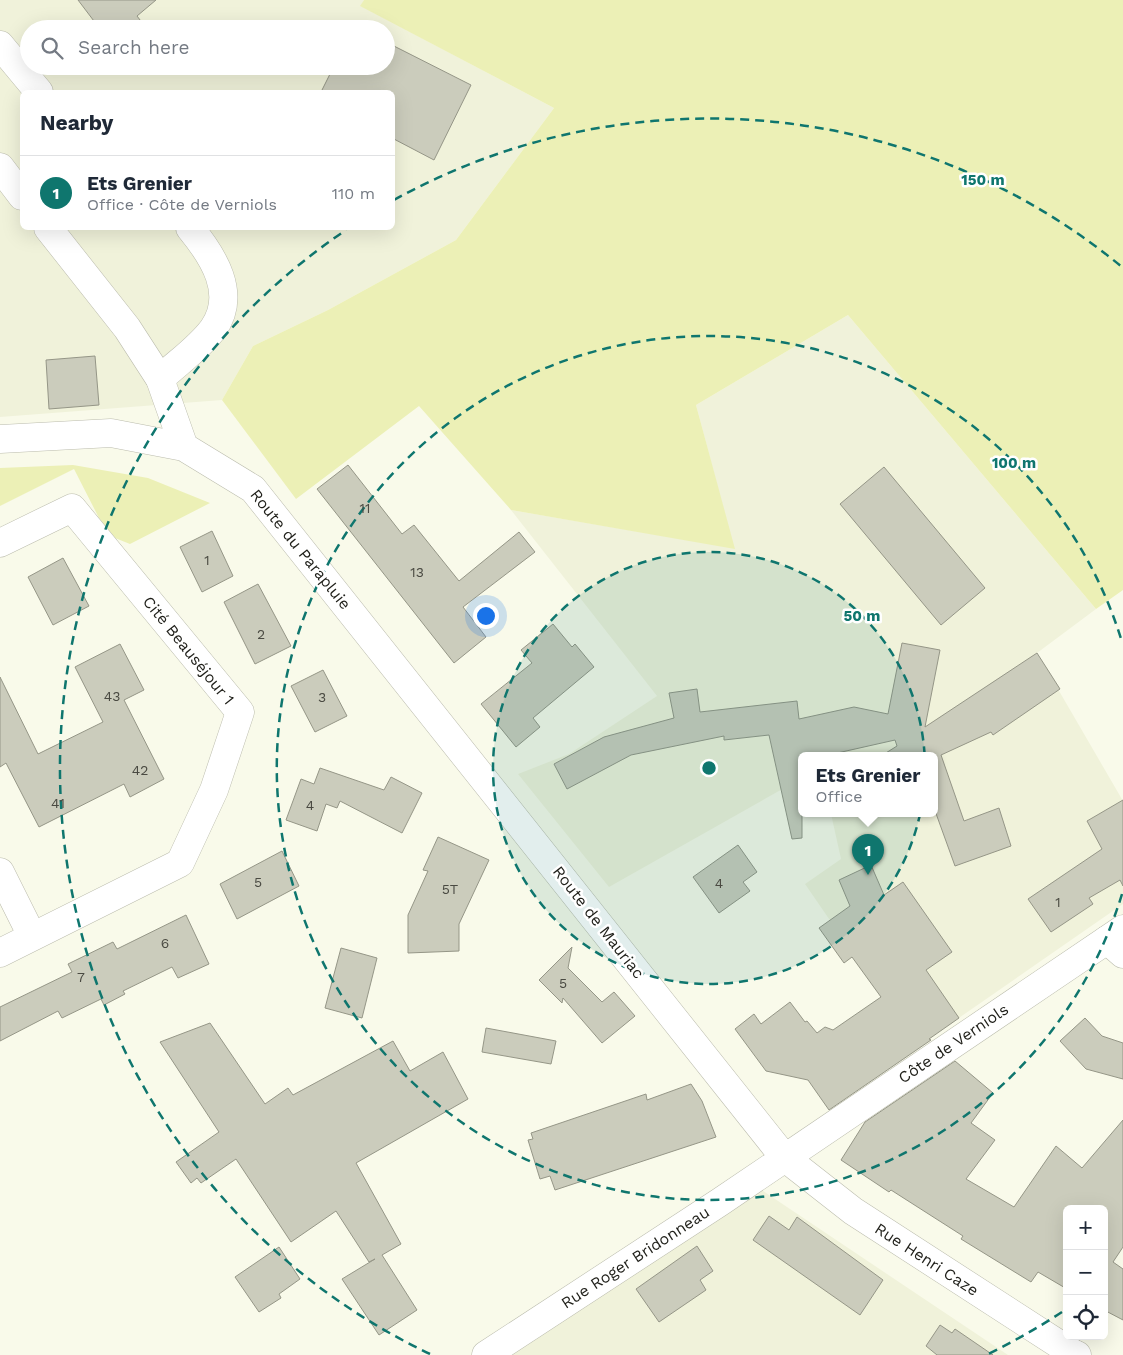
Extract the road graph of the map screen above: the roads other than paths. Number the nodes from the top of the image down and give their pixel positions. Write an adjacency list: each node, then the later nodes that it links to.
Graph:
1 (0, 45): 2 (street)
2 (20, 69)
3 (25, 75): 4 (street)
4 (37, 90)
5 (0, 167): 6 (street)
6 (20, 193)
7 (50, 230): 9 (street)
8 (192, 230): 9 (street)
9 (160, 379): 11 (street)
10 (0, 439): 11 (street)
11 (184, 447): 13 (street, Route du Parapluie)
12 (0, 543): 15 (street, Cité Beauséjour 1)
13 (413, 688): 18 (street, Route de Mauriac)
14 (0, 872): 15 (street)
15 (32, 936): 17 (street, Cité Beauséjour 1)
16 (1118, 941): 18 (street, Côte de Verniols)
17 (0, 953)
18 (784, 1157): 19 (street, Rue Roger Bridonneau); 20 (street, Rue Henri Caze)
19 (486, 1355)
20 (1076, 1355)

